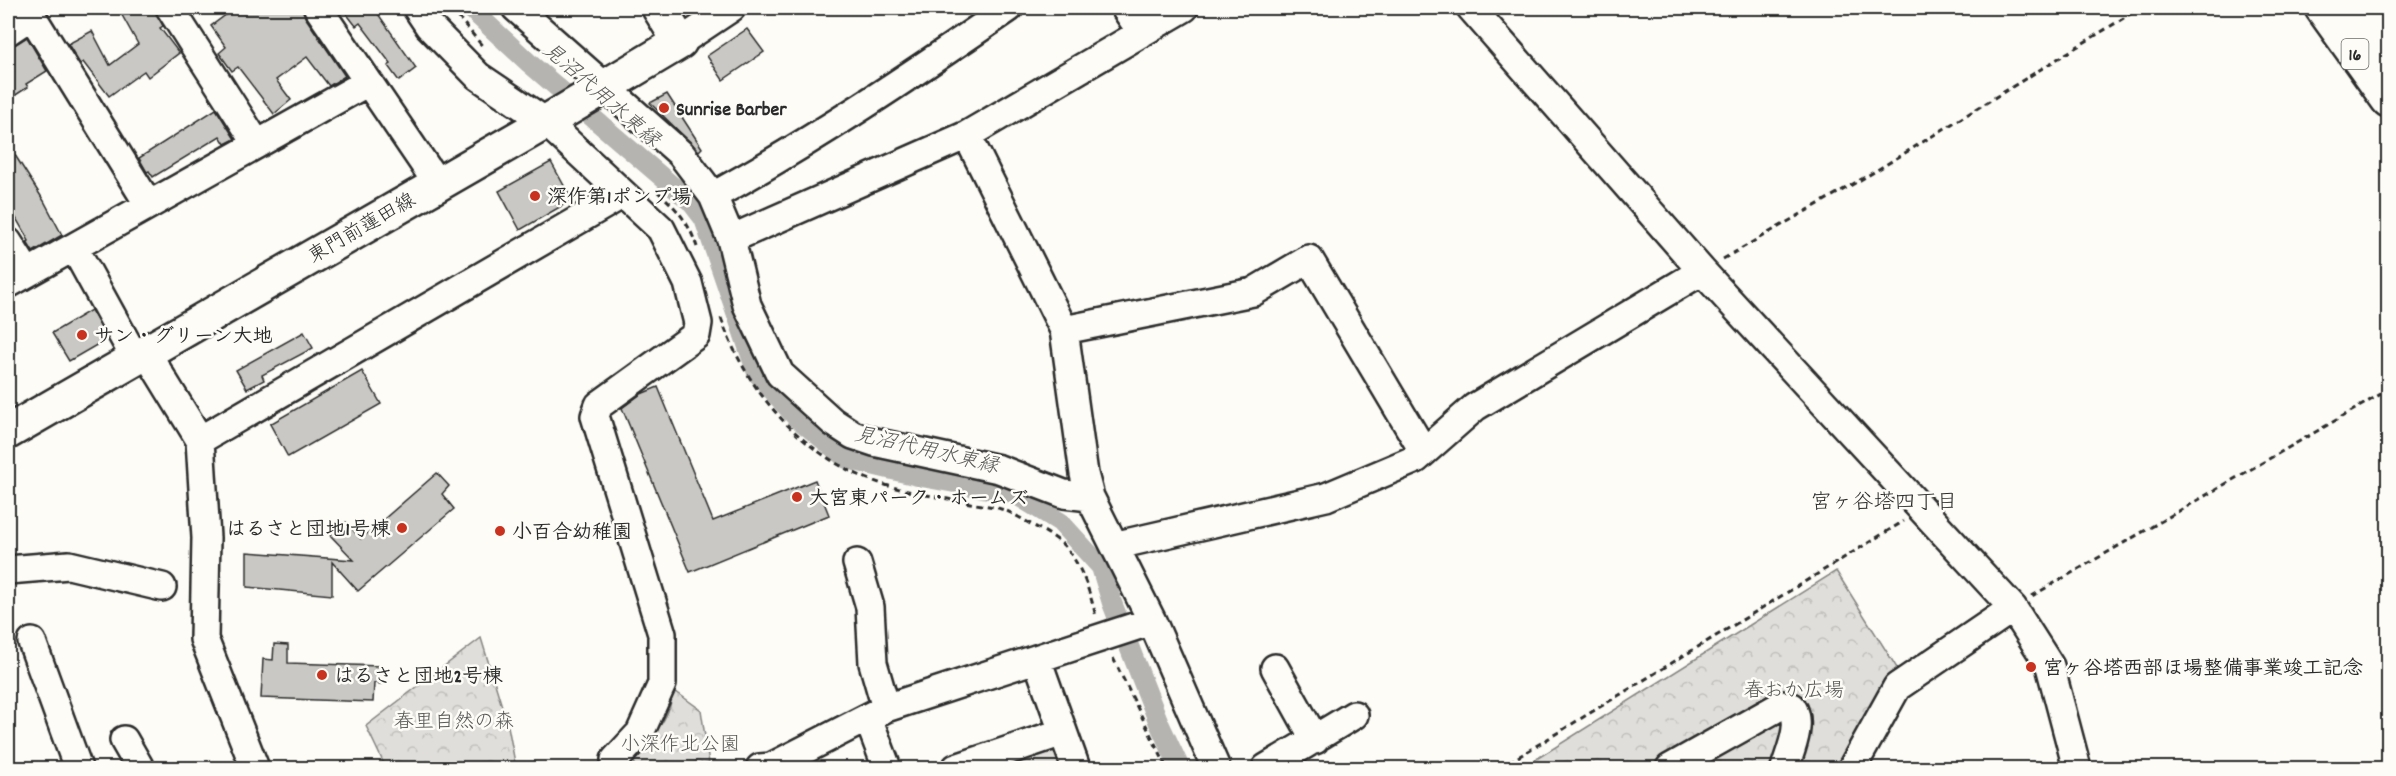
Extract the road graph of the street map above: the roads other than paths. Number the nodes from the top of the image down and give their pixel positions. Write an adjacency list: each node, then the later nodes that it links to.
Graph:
1 (170, 8): 23 (street)
2 (318, 8): 18 (street)
3 (417, 8): 21 (street)
4 (516, 8): 19 (street)
5 (659, 8): 16 (main road)
6 (731, 8): 16 (street)
7 (1009, 8): 26 (street)
8 (1125, 8): 15 (street)
9 (1184, 8): 15 (street)
10 (1471, 8): 31 (street)
11 (2322, 8): 20 (main road, 16)
12 (2353, 8): 17 (main road, 16)
13 (29, 11): 14 (street); 27 (street)
14 (8, 31)
15 (1142, 33): 22 (street)
16 (680, 42): 19 (main road, 東門前蓮田線)
17 (2388, 53)
18 (368, 82): 23 (street); 24 (street)
19 (599, 89): 21 (main road, 東門前蓮田線); 26 (street)
20 (2388, 100)
21 (556, 116): 24 (main road, 東門前蓮田線); 25 (street)
22 (967, 135): 28 (street); 33 (street)
23 (257, 144): 27 (street)
24 (437, 183): 34 (main road, 東門前蓮田線)
25 (623, 194): 36 (street); 56 (street)
26 (713, 196): 28 (street)
27 (149, 205): 30 (street)
28 (731, 239): 38 (street)
29 (8, 242): 32 (street)
30 (74, 247): 32 (street); 34 (street)
31 (1702, 271): 37 (street); 43 (street)
32 (17, 278)
33 (1064, 330): 37 (street); 38 (street)
34 (141, 355): 35 (main road, 東門前蓮田線); 36 (street)
35 (8, 432)
36 (200, 440): 55 (street)
37 (1424, 452): 39 (street)
38 (1090, 497): 39 (street)
39 (1117, 547): 44 (street)
40 (857, 563): 48 (street)
41 (8, 570): 42 (street)
42 (162, 587)
43 (2013, 608): 65 (street); 66 (street)
44 (1146, 623): 46 (street); 61 (street)
45 (32, 642): 53 (street)
46 (1036, 659): 48 (street); 50 (street)
47 (1275, 668): 52 (street)
48 (877, 713): 57 (street); 58 (street)
49 (1354, 715): 52 (street)
50 (1063, 732): 59 (street); 60 (street)
51 (124, 740): 54 (street)
52 (1315, 740): 62 (street)
53 (78, 768)
54 (141, 768)
55 (255, 768)
56 (616, 768)
57 (759, 768)
58 (887, 768)
59 (956, 768)
60 (1076, 768)
61 (1216, 768)
62 (1266, 768)
63 (1670, 768): 64 (street)
64 (1785, 768)
65 (1852, 768)
66 (2077, 768)

